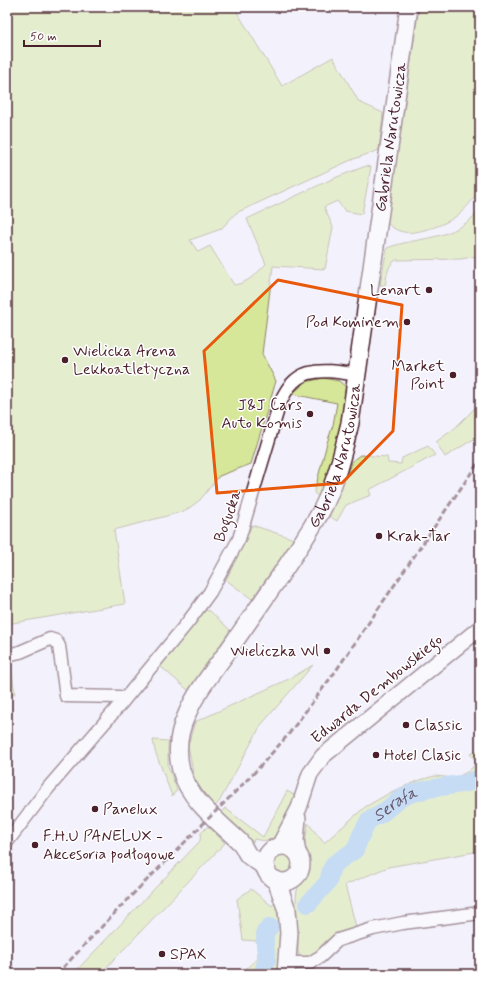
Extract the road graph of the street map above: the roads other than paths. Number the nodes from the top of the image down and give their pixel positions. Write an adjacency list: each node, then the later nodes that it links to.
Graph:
1 (409, 7): 2 (main road, Gabriela Narutowicza)
2 (357, 375): 5 (street, Bogucka); 8 (main road, Gabriela Narutowicza)
3 (480, 628): 6 (street, Edwarda Dembowskiego)
4 (7, 655): 5 (street)
5 (124, 700): 7 (street, Bogucka)
6 (299, 808): 9 (street, Edwarda Dembowskiego); 10 (street, Edwarda Dembowskiego)
7 (7, 842)
8 (242, 844): 9 (main road); 11 (main road, Gabriela Narutowicza)
9 (276, 847): 10 (main road); 11 (main road)
10 (298, 854): 12 (main road)
11 (270, 874): 12 (main road); 13 (main road)
12 (296, 875): 13 (main road)
13 (287, 910): 15 (main road)
14 (480, 913): 15 (street)
15 (287, 968)

